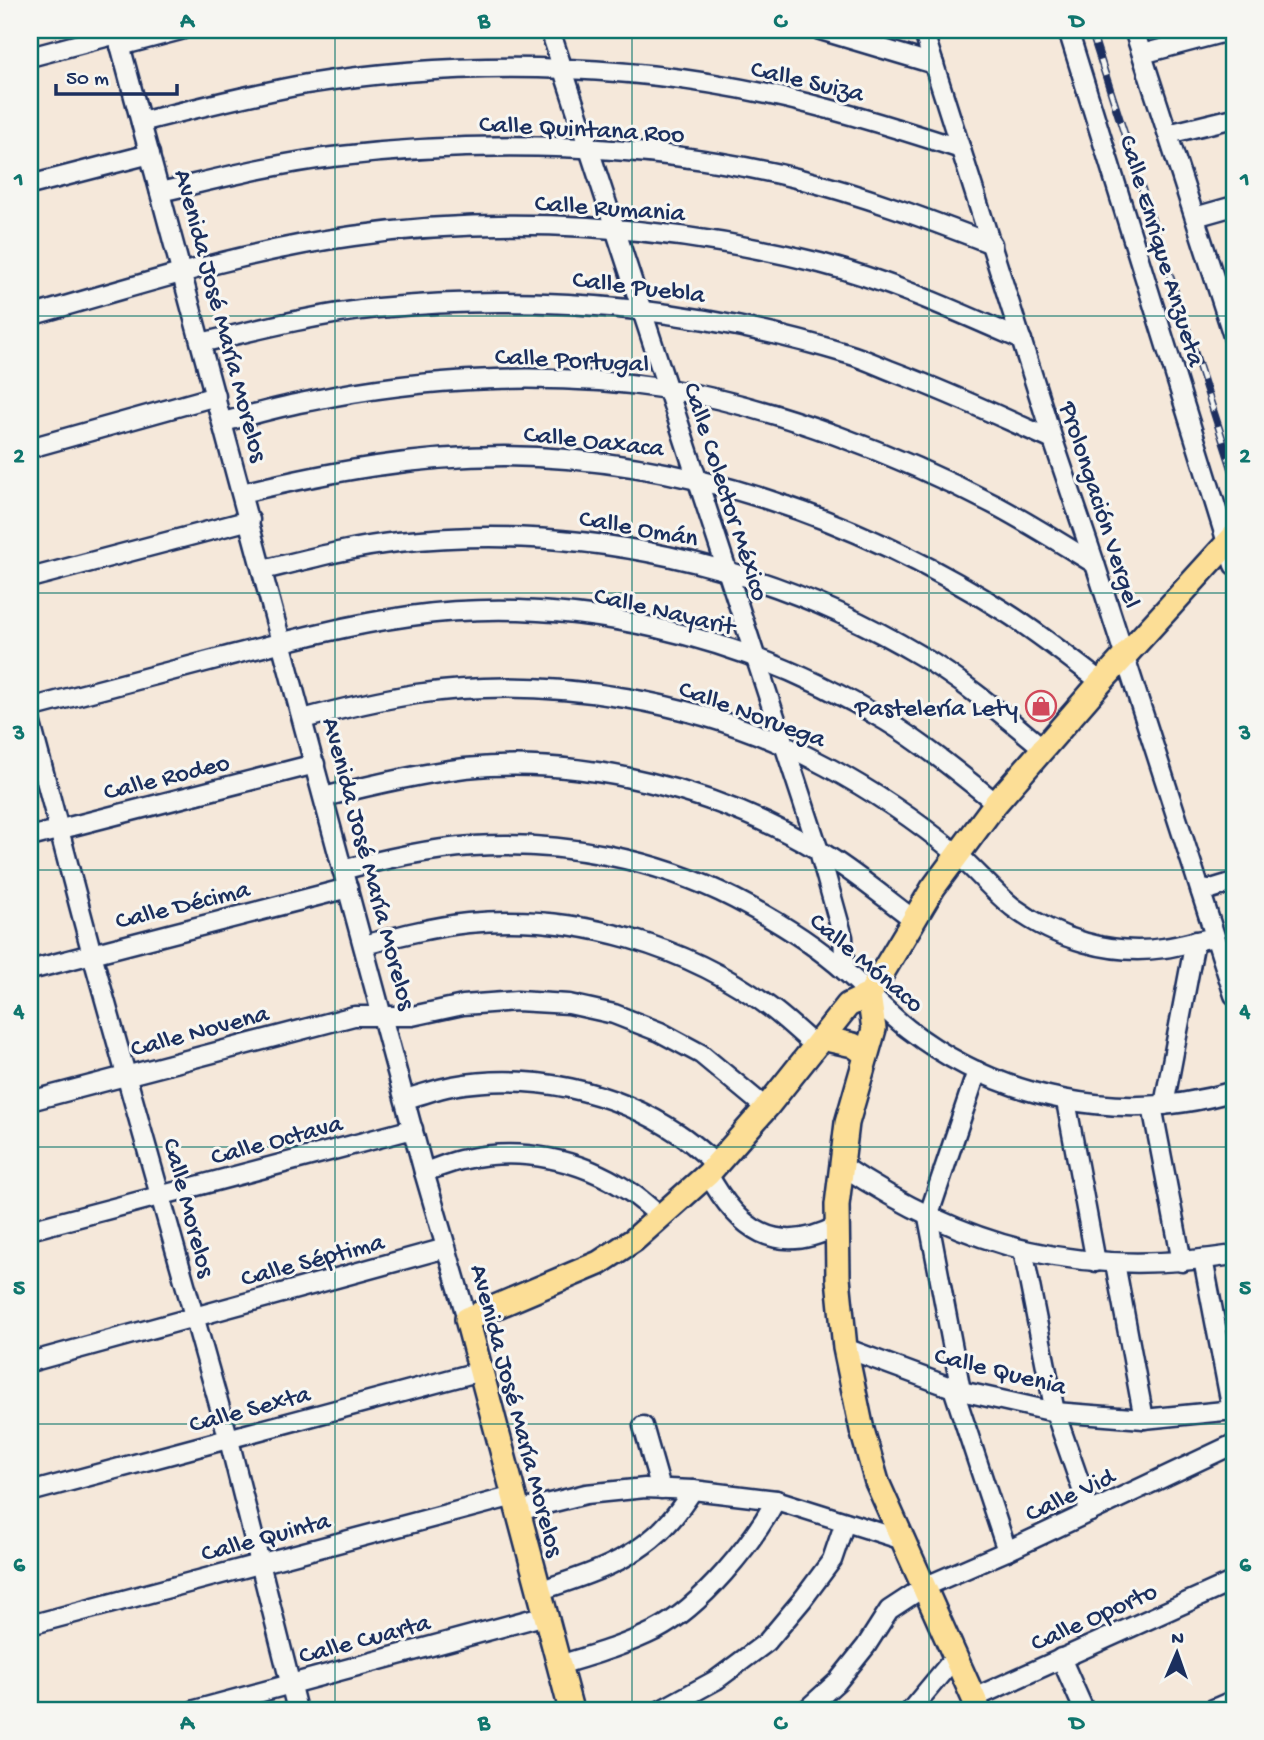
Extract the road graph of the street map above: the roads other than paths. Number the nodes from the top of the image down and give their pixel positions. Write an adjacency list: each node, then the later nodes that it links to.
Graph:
1 (181, 30): 8 (street)
2 (550, 30): 12 (street, Calle Colector México)
3 (820, 30): 11 (street)
4 (923, 30): 11 (street, Prolongación Vergel)
5 (1068, 30): 40 (street, Calle Enrique Anzueta)
6 (1134, 30): 9 (street)
7 (1233, 30): 9 (street)
8 (118, 37): 10 (street); 14 (street, Avenida José María Morelos)
9 (1142, 54): 15 (street)
10 (30, 57)
11 (934, 64): 17 (street, Prolongación Vergel)
12 (563, 69): 14 (street, Calle Suiza); 16 (street, Calle Colector México); 17 (street, Calle Suiza)
13 (1234, 118): 15 (street)
14 (141, 122): 18 (street, Avenida José María Morelos)
15 (1168, 134): 22 (street)
16 (588, 149): 20 (street, Calle Quintana Roo); 23 (street, Calle Colector México); 24 (street, Calle Quintana Roo)
17 (961, 149): 24 (street, Prolongación Vergel)
18 (150, 154): 19 (street); 20 (street, Avenida José María Morelos)
19 (30, 185)
20 (160, 192): 25 (street, Avenida José María Morelos)
21 (1234, 206): 22 (street)
22 (1195, 217): 26 (street)
23 (615, 229): 25 (street, Calle Rumania); 27 (street, Calle Colector México); 30 (street, Calle Rumania)
24 (992, 244): 30 (street, Prolongación Vergel)
25 (182, 272): 28 (street, Calle Rumania); 31 (street, Avenida José María Morelos)
26 (1228, 296): 29 (street)
27 (641, 310): 31 (street, Calle Puebla); 32 (street, Calle Colector México); 35 (street, Calle Puebla)
28 (30, 316)
29 (1234, 339)
30 (1022, 340): 35 (street, Prolongación Vergel)
31 (201, 343): 33 (street, Avenida José María Morelos)
32 (667, 389): 34 (street, Calle Portugal); 37 (street, Calle Colector México); 41 (street, Calle Portugal)
33 (216, 396): 34 (street, Avenida José María Morelos); 36 (street)
34 (223, 422): 38 (street, Avenida José María Morelos)
35 (1053, 440): 41 (street, Prolongación Vergel)
36 (30, 448)
37 (698, 479): 38 (street, Calle Oaxaca); 43 (street, Calle Colector México); 48 (street, Calle Oaxaca)
38 (242, 493): 39 (street, Avenida José María Morelos)
39 (250, 520): 42 (street, Avenida José María Morelos); 44 (street)
40 (1232, 548): 46 (main road)
41 (1095, 564): 46 (street, Prolongación Vergel)
42 (263, 570): 43 (street, Calle Omán); 45 (street, Avenida José María Morelos)
43 (728, 570): 47 (street, Calle Colector México); 53 (street, Calle Omán)
44 (30, 578)
45 (282, 642): 47 (street, Calle Nayarit); 49 (street, Calle Nayarit); 50 (street, Avenida José María Morelos)
46 (1125, 656): 48 (main road); 64 (street, Prolongación Vergel)
47 (756, 658): 52 (street, Calle Colector México); 56 (street, Calle Nayarit)
48 (1101, 682): 53 (main road)
49 (30, 708)
50 (303, 719): 52 (street, Calle Noruega); 54 (street, Avenida José María Morelos)
51 (30, 720): 57 (street, Calle Morelos)
52 (786, 746): 59 (street, Calle Colector México); 60 (street, Calle Noruega)
53 (1043, 748): 56 (main road)
54 (315, 764): 55 (street, Avenida José María Morelos); 57 (street, Calle Rodeo)
55 (324, 797): 59 (street); 61 (street, Avenida José María Morelos)
56 (996, 803): 60 (main road)
57 (60, 830): 58 (street, Calle Rodeo); 69 (street, Calle Morelos)
58 (30, 837)
59 (819, 851): 65 (street); 71 (street, Calle Colector México)
60 (957, 854): 65 (main road); 67 (street, Calle Noruega)
61 (342, 870): 63 (street, Avenida José María Morelos); 71 (street, Calle Mónaco)
62 (1234, 882): 64 (street)
63 (348, 888): 68 (street, Avenida José María Morelos); 69 (street, Calle Décima)
64 (1201, 892): 66 (street, Prolongación Vergel)
65 (914, 919): 72 (main road)
66 (1215, 937): 67 (street, Calle Noruega); 73 (street, Prolongación Vergel)
67 (1195, 941): 83 (street)
68 (364, 945): 74 (street, Avenida José María Morelos); 75 (street)
69 (92, 954): 70 (street, Calle Décima); 78 (street, Calle Morelos)
70 (30, 971)
71 (845, 971): 72 (street, Calle Mónaco)
72 (869, 995): 75 (main road); 76 (main road); 77 (street, Calle Mónaco)
73 (1234, 995)
74 (383, 1015): 78 (street, Calle Novena); 80 (street, Avenida José María Morelos); 84 (street, Calle Novena)
75 (819, 1042): 76 (main road); 84 (main road)
76 (866, 1054): 86 (main road)
77 (977, 1071): 82 (street, Calle Mónaco); 91 (street)
78 (128, 1075): 81 (street, Calle Novena); 89 (street, Calle Morelos)
79 (1234, 1091): 83 (street, Calle Mónaco)
80 (405, 1099): 85 (street, Avenida José María Morelos); 87 (street)
81 (30, 1101)
82 (1066, 1101): 83 (street, Calle Mónaco); 98 (street)
83 (1158, 1106): 99 (street)
84 (766, 1108): 87 (main road)
85 (413, 1129): 88 (street, Avenida José María Morelos); 89 (street, Calle Octava)
86 (841, 1165): 91 (street); 92 (main road)
87 (713, 1170): 90 (main road); 92 (street)
88 (424, 1172): 90 (street); 94 (street, Avenida José María Morelos)
89 (160, 1196): 93 (street, Calle Octava); 101 (street, Calle Morelos)
90 (661, 1217): 102 (main road)
91 (928, 1217): 95 (street); 106 (street)
92 (837, 1226): 103 (main road)
93 (30, 1230)
94 (446, 1248): 101 (street, Calle Séptima); 102 (street, Avenida José María Morelos)
95 (1023, 1250): 98 (street); 108 (street)
96 (1234, 1255): 97 (street)
97 (1203, 1259): 99 (street); 107 (street)
98 (1096, 1262): 100 (street)
99 (1182, 1262): 100 (street)
100 (1115, 1263): 109 (street)
101 (194, 1318): 104 (street, Calle Séptima); 111 (street, Calle Morelos)
102 (467, 1320): 105 (main road, Avenida José María Morelos)
103 (845, 1348): 106 (street, Calle Quenia); 120 (main road)
104 (30, 1362)
105 (481, 1371): 111 (street, Calle Sexta); 117 (main road, Avenida José María Morelos)
106 (957, 1390): 108 (street, Calle Quenia); 121 (street)
107 (1233, 1410): 109 (street, Calle Quenia)
108 (1055, 1412): 109 (street, Calle Quenia); 118 (street)
109 (1144, 1419)
110 (643, 1426): 113 (street)
111 (229, 1440): 115 (street, Calle Sexta); 122 (street, Calle Morelos)
112 (1234, 1444): 118 (street, Calle Vid)
113 (661, 1489): 114 (street, Calle Quinta); 117 (street, Calle Quinta)
114 (693, 1490): 116 (street, Calle Quinta); 125 (street)
115 (30, 1492)
116 (776, 1500): 119 (street, Calle Quinta); 130 (street)
117 (516, 1504): 122 (street, Calle Quinta); 125 (main road, Avenida José María Morelos)
118 (1090, 1512): 121 (street, Calle Vid)
119 (845, 1522): 120 (street, Calle Quinta); 137 (street)
120 (903, 1540): 124 (main road)
121 (1007, 1551): 124 (street, Calle Vid)
122 (261, 1562): 127 (street, Calle Quinta); 131 (street, Calle Morelos)
123 (1234, 1581): 129 (street, Calle Oporto)
124 (924, 1587): 128 (main road); 138 (street, Calle Vid)
125 (538, 1591): 126 (main road, Avenida José María Morelos)
126 (546, 1615): 130 (main road, Avenida José María Morelos); 131 (street, Calle Cuarta)
127 (30, 1625)
128 (956, 1657): 133 (main road); 139 (street)
129 (1061, 1658): 133 (street, Calle Oporto); 140 (street)
130 (559, 1665): 136 (main road, Avenida José María Morelos)
131 (291, 1684): 134 (street, Calle Cuarta); 135 (street, Calle Morelos)
132 (1234, 1700): 141 (street)
133 (977, 1704)
134 (195, 1710)
135 (298, 1710)
136 (571, 1710)
137 (661, 1710)
138 (806, 1710)
139 (911, 1710)
140 (1084, 1710)
141 (1211, 1710)

